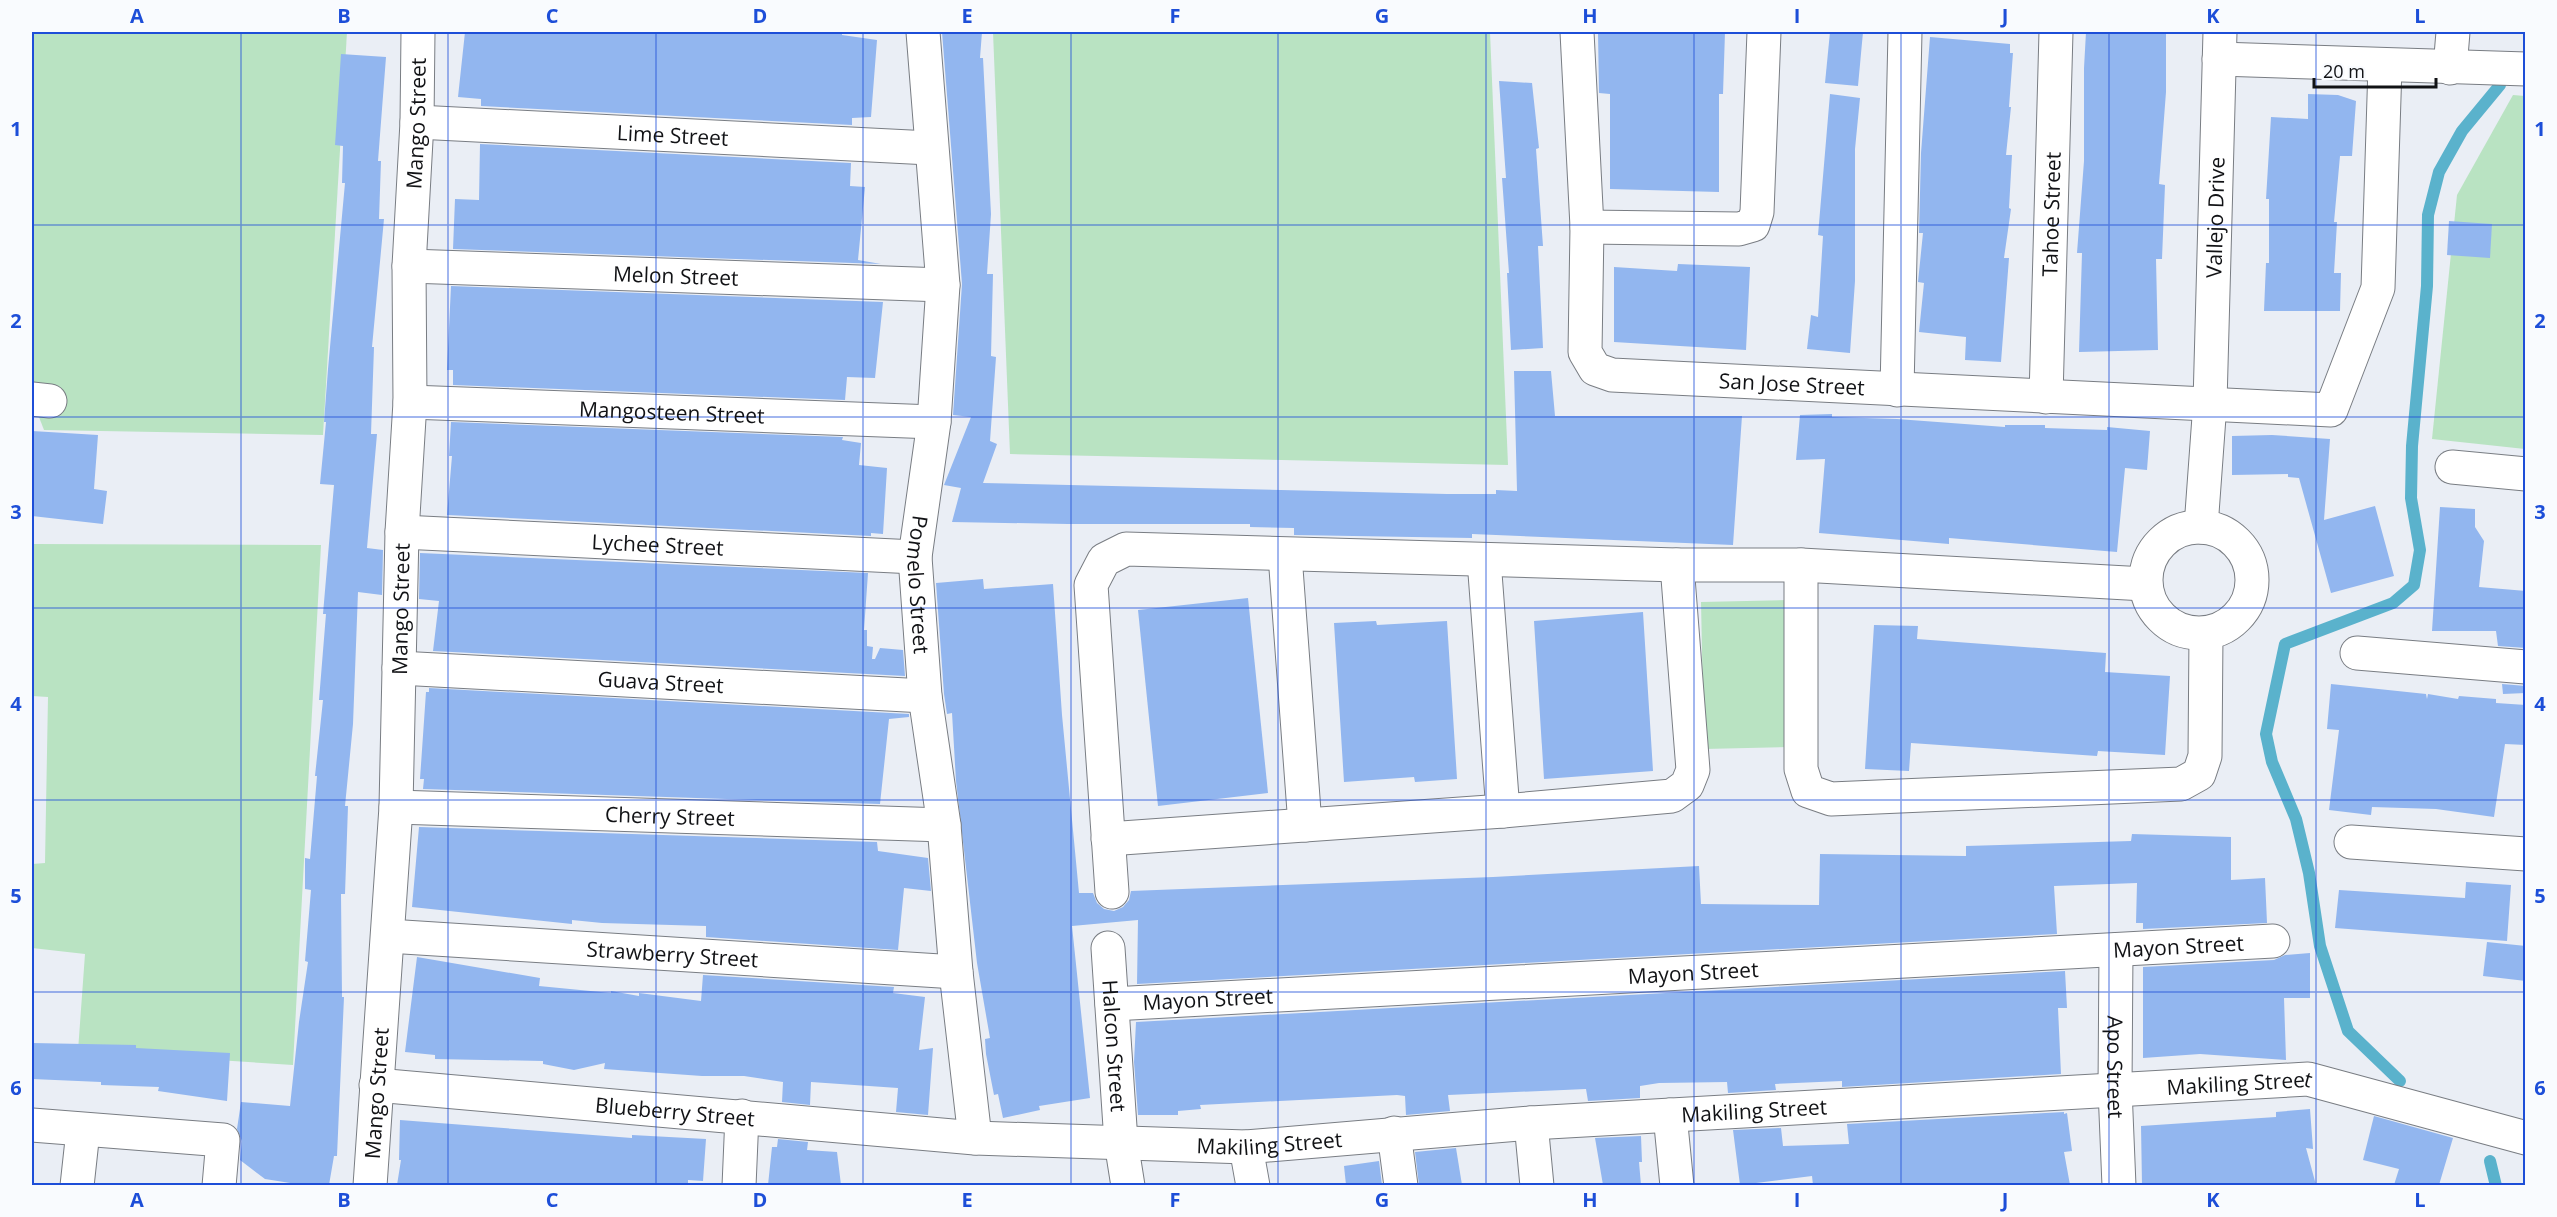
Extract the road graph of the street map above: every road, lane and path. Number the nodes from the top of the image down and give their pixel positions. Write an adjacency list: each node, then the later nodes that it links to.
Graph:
1 (418, 32): 12 (street, Mango Street)
2 (923, 32): 13 (street, Pomelo Street)
3 (1577, 32): 14 (street, San Jose Street)
4 (1764, 32): 14 (street)
5 (1905, 32): 17 (street)
6 (2056, 32): 18 (street, Tahoe Street)
7 (2453, 32): 10 (street)
8 (2219, 45): 9 (street); 20 (street, Vallejo Drive)
9 (2385, 66): 10 (street); 20 (street, San Jose Street)
10 (2451, 68): 11 (street)
11 (2526, 69)
12 (417, 122): 13 (street, Lime Street); 15 (street, Mango Street)
13 (930, 148): 16 (street, Pomelo Street)
14 (1587, 227): 17 (street, San Jose Street)
15 (409, 266): 16 (street, Melon Street); 19 (street, Mango Street)
16 (943, 285): 21 (street, Pomelo Street)
17 (1896, 390): 18 (street, San Jose Street)
18 (2046, 397): 20 (street, San Jose Street)
19 (410, 402): 21 (street, Mangosteen Street); 25 (street, Mango Street)
20 (2210, 403): 24 (street, Vallejo Drive)
21 (934, 422): 27 (street, Pomelo Street)
22 (2452, 468): 23 (street)
23 (2526, 474)
24 (2201, 526): 31 (street); 32 (street)
25 (402, 532): 27 (street, Lychee Street); 34 (street, Mango Street)
26 (1285, 555): 28 (street); 40 (street); 41 (street)
27 (915, 557): 36 (street, Pomelo Street)
28 (1484, 560): 29 (street); 38 (street)
29 (1677, 565): 30 (street); 38 (street)
30 (1802, 565): 31 (street); 32 (street)
31 (2145, 584): 32 (street)
32 (2206, 634)
33 (2357, 653): 35 (street)
34 (399, 668): 36 (street, Guava Street); 37 (street, Mango Street)
35 (2526, 668)
36 (925, 696): 39 (street, Pomelo Street)
37 (396, 807): 39 (street, Cherry Street); 45 (street, Mango Street)
38 (1503, 811): 40 (street)
39 (944, 825): 49 (street, Pomelo Street)
40 (1305, 825): 41 (street)
41 (1108, 839): 44 (street)
42 (2351, 842): 43 (street)
43 (2526, 854)
44 (1112, 892)
45 (388, 936): 49 (street, Strawberry Street); 51 (street, Mango Street)
46 (2273, 941): 48 (street, Mayon Street)
47 (1108, 948): 50 (street, Halcon Street)
48 (2116, 950): 50 (street, Mayon Street); 52 (street, Apo Street)
49 (956, 972): 59 (street, Pomelo Street)
50 (1112, 1004): 61 (street, Halcon Street)
51 (376, 1085): 54 (street, Blueberry Street); 65 (street, Mango Street)
52 (2115, 1089): 53 (street, Makiling Street); 60 (street, Makiling Street); 72 (street, Apo Street)
53 (1670, 1115): 55 (street, Makiling Street); 71 (street)
54 (742, 1116): 59 (street, Blueberry Street); 66 (street)
55 (1531, 1124): 58 (street, Makiling Street); 70 (street)
56 (32, 1125): 57 (street)
57 (83, 1131): 63 (street); 64 (street)
58 (1394, 1133): 62 (street, Makiling Street); 69 (street)
59 (975, 1138): 61 (street, Makiling Street)
60 (2526, 1138)
61 (1121, 1142): 62 (street, Makiling Street); 67 (street, Halcon Street)
62 (1246, 1147): 68 (street)
63 (77, 1185)
64 (219, 1185)
65 (370, 1185)
66 (739, 1185)
67 (1128, 1185)
68 (1253, 1185)
69 (1401, 1185)
70 (1537, 1185)
71 (1677, 1185)
72 (2119, 1185)

